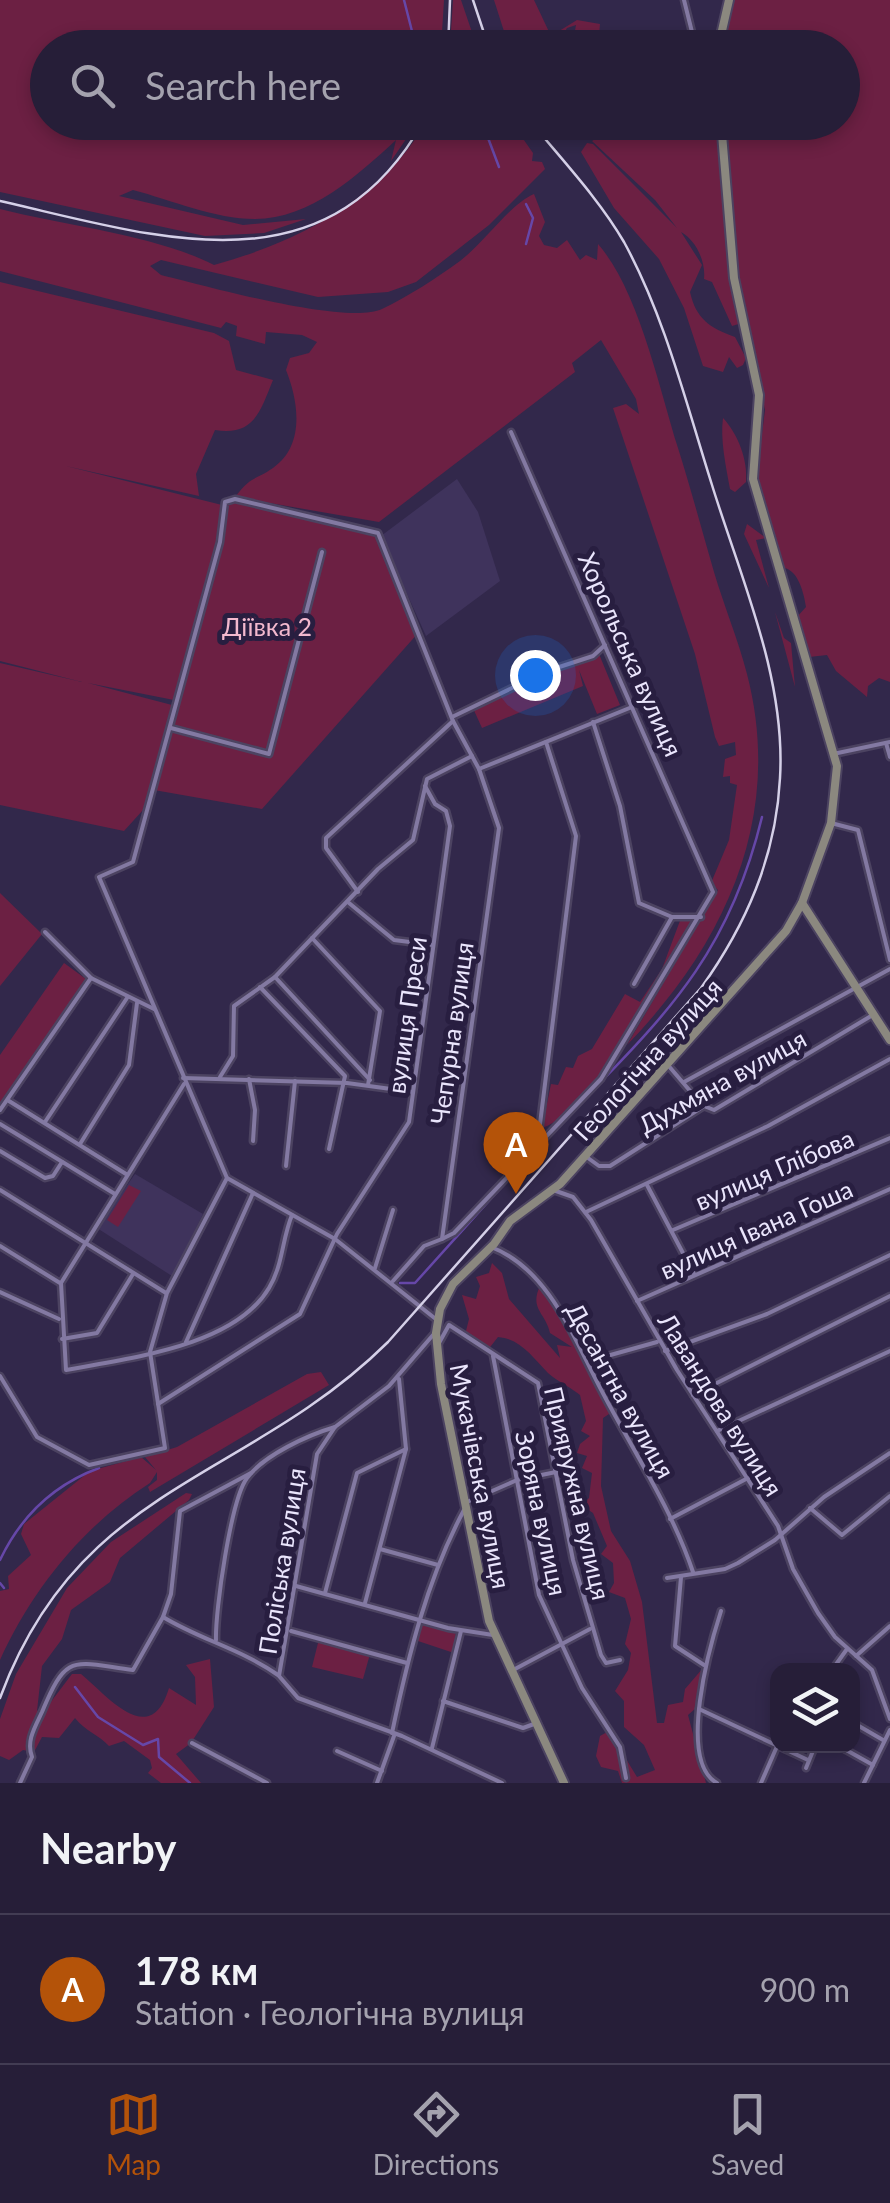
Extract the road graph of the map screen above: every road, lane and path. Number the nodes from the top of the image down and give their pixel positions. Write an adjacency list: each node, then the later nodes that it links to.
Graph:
1 (684, 0): 3 (street)
2 (728, 0): 4 (street)
3 (692, 30)
4 (722, 30)
5 (722, 140): 15 (street, Геологічна вулиця)
6 (511, 432): 8 (street, Хорольська вулиця)
7 (322, 552): 12 (street)
8 (605, 645): 9 (street, Хорольська вулиця); 10 (street)
9 (633, 707): 11 (street); 25 (street, Хорольська вулиця)
10 (453, 719): 12 (street, Чепурна вулиця); 16 (street, Чепурна вулиця); 21 (street)
11 (592, 722): 13 (street); 24 (street)
12 (170, 727): 38 (street)
13 (546, 742): 18 (street); 57 (street)
14 (888, 743): 15 (street); 17 (street)
15 (833, 754): 20 (street, Геологічна вулиця)
16 (472, 756): 18 (street, Чепурна вулиця); 19 (street)
17 (890, 757)
18 (478, 769): 78 (street, Чепурна вулиця)
19 (426, 786): 21 (street); 28 (street, вулиця Преси)
20 (831, 823): 22 (street, Геологічна вулиця); 29 (street)
21 (358, 892): 23 (street)
22 (802, 902): 34 (street); 42 (street, Геологічна вулиця)
23 (349, 903): 27 (street); 28 (street)
24 (672, 917): 25 (street); 33 (street)
25 (702, 917): 57 (street)
26 (45, 932): 32 (street)
27 (312, 938): 31 (street); 48 (street)
28 (432, 944): 50 (street, вулиця Преси)
29 (890, 960)
30 (890, 969): 34 (street)
31 (275, 977): 35 (street); 48 (street)
32 (92, 978): 36 (street); 51 (street)
33 (634, 984)
34 (856, 984): 39 (street); 49 (street)
35 (260, 987): 43 (street); 47 (street)
36 (127, 998): 37 (street); 54 (street)
37 (137, 1003): 38 (street); 59 (street)
38 (154, 1008): 45 (street)
39 (875, 1014): 40 (street); 52 (street, Духмяна вулиця)
40 (889, 1037)
41 (890, 1060): 67 (street)
42 (667, 1064): 49 (street); 62 (street, Геологічна вулиця)
43 (220, 1076): 44 (street); 45 (street)
44 (250, 1079): 46 (street); 58 (street)
45 (185, 1080): 65 (street); 66 (street)
46 (296, 1081): 47 (street); 64 (street)
47 (346, 1082): 48 (street); 60 (street)
48 (369, 1082): 50 (street)
49 (684, 1082): 52 (street)
50 (413, 1092): 77 (street, вулиця Преси)
51 (9, 1101): 53 (street); 54 (street)
52 (704, 1106): 62 (street, Духмяна вулиця)
53 (0, 1109)
54 (45, 1122): 59 (street)
55 (0, 1124): 63 (street)
56 (890, 1138): 76 (street, вулиця Глібова)
57 (538, 1140): 78 (street)
58 (253, 1142)
59 (80, 1144): 65 (street)
60 (329, 1149)
61 (0, 1151): 63 (street)
62 (586, 1156): 70 (street, Геологічна вулиця)
63 (62, 1162): 72 (street)
64 (286, 1166)
65 (126, 1174): 72 (street)
66 (228, 1178): 71 (street); 90 (street)
67 (646, 1183): 74 (street); 76 (street)
68 (0, 1190): 79 (street)
69 (890, 1190): 86 (street, вулиця Івана Гоша)
70 (554, 1191): 74 (street, Лавандова вулиця); 81 (street, Геологічна вулиця)
71 (252, 1193): 75 (street); 98 (street)
72 (115, 1194): 79 (street)
73 (393, 1210): 83 (street)
74 (586, 1212): 92 (street, Лавандова вулиця)
75 (292, 1214): 77 (street); 98 (street)
76 (672, 1230): 86 (street)
77 (335, 1238): 83 (street); 108 (street, вулиця Преси)
78 (442, 1239): 87 (street)
79 (84, 1242): 85 (street); 88 (street)
80 (0, 1246): 88 (street)
81 (491, 1247): 84 (street, Геологічна вулиця); 104 (street, Десантна вулиця)
82 (890, 1255): 100 (street)
83 (376, 1268): 87 (street)
84 (465, 1272): 94 (street, Мукачівська вулиця)
85 (134, 1273): 90 (street); 96 (street)
86 (694, 1274): 92 (street, вулиця Івана Гоша)
87 (393, 1281): 94 (street)
88 (61, 1283): 93 (street)
89 (0, 1292): 93 (street)
90 (167, 1293): 102 (street)
91 (890, 1296): 107 (street)
92 (637, 1301): 97 (street, Лавандова вулиця)
93 (61, 1320): 96 (street)
94 (438, 1321): 95 (street, Мукачівська вулиця)
95 (436, 1333): 99 (street, Мукачівська вулиця); 106 (street, Поліська вулиця)
96 (62, 1339): 102 (street)
97 (659, 1341): 100 (street, Лавандова вулиця); 104 (street)
98 (186, 1342): 102 (street)
99 (436, 1347): 103 (street, Прияружна вулиця); 118 (street, Мукачівська вулиця)
100 (665, 1350): 107 (street, Лавандова вулиця)
101 (890, 1351): 110 (street)
102 (150, 1352): 108 (street)
103 (493, 1356): 113 (street, Прияружна вулиця); 116 (street, Зоряна вулиця)
104 (590, 1361): 120 (street, Десантна вулиця)
105 (0, 1376): 108 (street)
106 (399, 1376): 109 (street, Поліська вулиця); 111 (street)
107 (693, 1395): 110 (street, Лавандова вулиця)
108 (158, 1404)
109 (335, 1427): 114 (street); 129 (street, Поліська вулиця)
110 (717, 1431): 115 (street, Лавандова вулиця)
111 (406, 1449): 124 (street); 130 (street)
112 (890, 1453): 119 (street)
113 (556, 1472): 116 (street); 136 (street, Прияружна вулиця)
114 (251, 1473): 133 (street); 140 (street)
115 (748, 1478): 120 (street); 123 (street, Лавандова вулиця)
116 (516, 1480): 118 (street); 141 (street, Зоряна вулиця)
117 (890, 1496): 119 (street)
118 (463, 1506): 121 (street); 122 (street, Мукачівська вулиця)
119 (810, 1508): 123 (street)
120 (670, 1519): 126 (street, Десантна вулиця)
121 (457, 1525): 122 (street); 125 (street)
122 (468, 1528): 139 (street, Мукачівська вулиця)
123 (781, 1536): 126 (street); 142 (street, Лавандова вулиця)
124 (379, 1549): 125 (street); 131 (street)
125 (438, 1565): 134 (street)
126 (693, 1572): 127 (street)
127 (681, 1576): 128 (street); 147 (street)
128 (668, 1578)
129 (296, 1586): 130 (street); 137 (street, Поліська вулиця)
130 (325, 1593): 131 (street)
131 (365, 1603): 134 (street)
132 (721, 1611): 147 (street)
133 (164, 1616): 140 (street); 173 (street)
134 (421, 1619): 138 (street); 145 (street)
135 (890, 1626): 143 (street)
136 (592, 1628): 141 (street); 144 (street, Прияружна вулиця)
137 (289, 1631): 145 (street); 149 (street, Поліська вулиця)
138 (461, 1631): 139 (street); 150 (street)
139 (493, 1635): 148 (street, Мукачівська вулиця)
140 (216, 1640): 149 (street)
141 (561, 1644): 148 (street); 171 (street, Зоряна вулиця)
142 (847, 1648): 143 (street, Лавандова вулиця); 146 (street)
143 (856, 1656): 152 (street, Лавандова вулиця)
144 (620, 1660)
145 (407, 1662): 156 (street)
146 (837, 1663)
147 (704, 1665): 151 (street)
148 (511, 1672): 153 (street, Мукачівська вулиця)
149 (279, 1676): 156 (street, Поліська вулиця)
150 (444, 1702): 153 (street); 160 (street)
151 (698, 1709): 157 (street); 178 (street)
152 (890, 1719)
153 (536, 1723): 177 (street, Мукачівська вулиця)
154 (860, 1727): 158 (street)
155 (890, 1730): 158 (street)
156 (394, 1734): 160 (street, Поліська вулиця); 169 (street)
157 (770, 1741)
158 (885, 1742): 167 (street)
159 (192, 1743): 174 (street)
160 (432, 1748): 170 (street, Поліська вулиця)
161 (337, 1751): 169 (street)
162 (773, 1753): 179 (street)
163 (794, 1753): 166 (street)
164 (812, 1753): 166 (street)
165 (852, 1753): 167 (street)
166 (808, 1760): 168 (street)
167 (873, 1765): 180 (street)
168 (806, 1768)
169 (382, 1771): 175 (street)
170 (481, 1775): 172 (street); 176 (street, Поліська вулиця)
171 (626, 1778)
172 (477, 1782)
173 (20, 1783)
174 (267, 1783)
175 (377, 1783)
176 (502, 1783)
177 (564, 1783)
178 (717, 1783)
179 (761, 1783)
180 (864, 1783)

